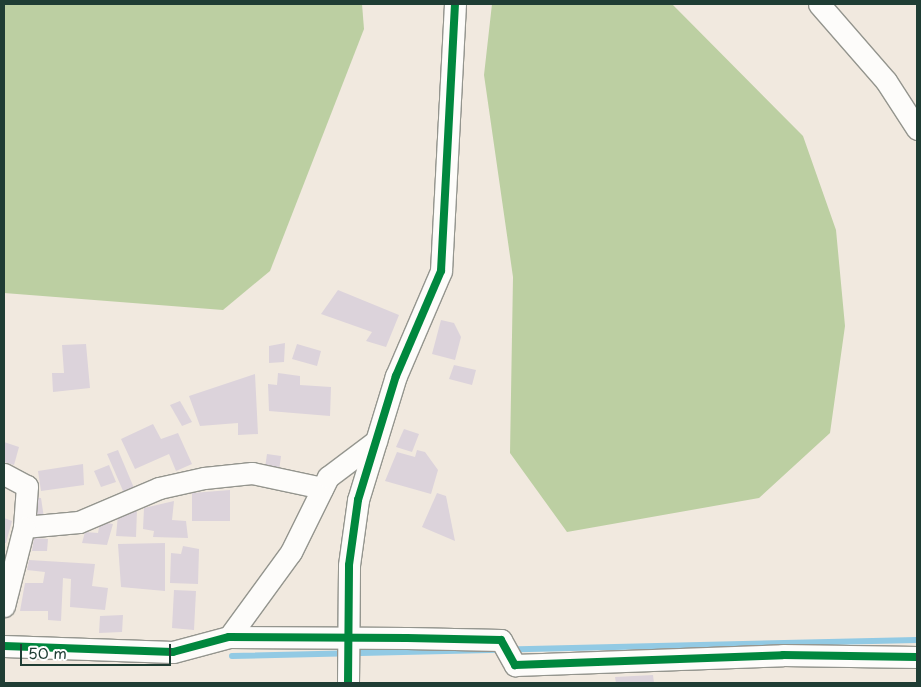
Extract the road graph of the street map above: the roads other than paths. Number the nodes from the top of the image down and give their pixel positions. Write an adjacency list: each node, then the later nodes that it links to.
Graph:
1 (455, 4): 4 (street)
2 (819, 4): 3 (street)
3 (917, 129)
4 (376, 441): 6 (street); 11 (street)
5 (4, 474): 7 (street)
6 (322, 488): 7 (street); 9 (street)
7 (24, 527): 8 (street)
8 (4, 606)
9 (229, 637): 10 (street); 11 (street)
10 (4, 646)
11 (348, 647): 12 (street); 13 (street)
12 (917, 657)
13 (348, 683)

